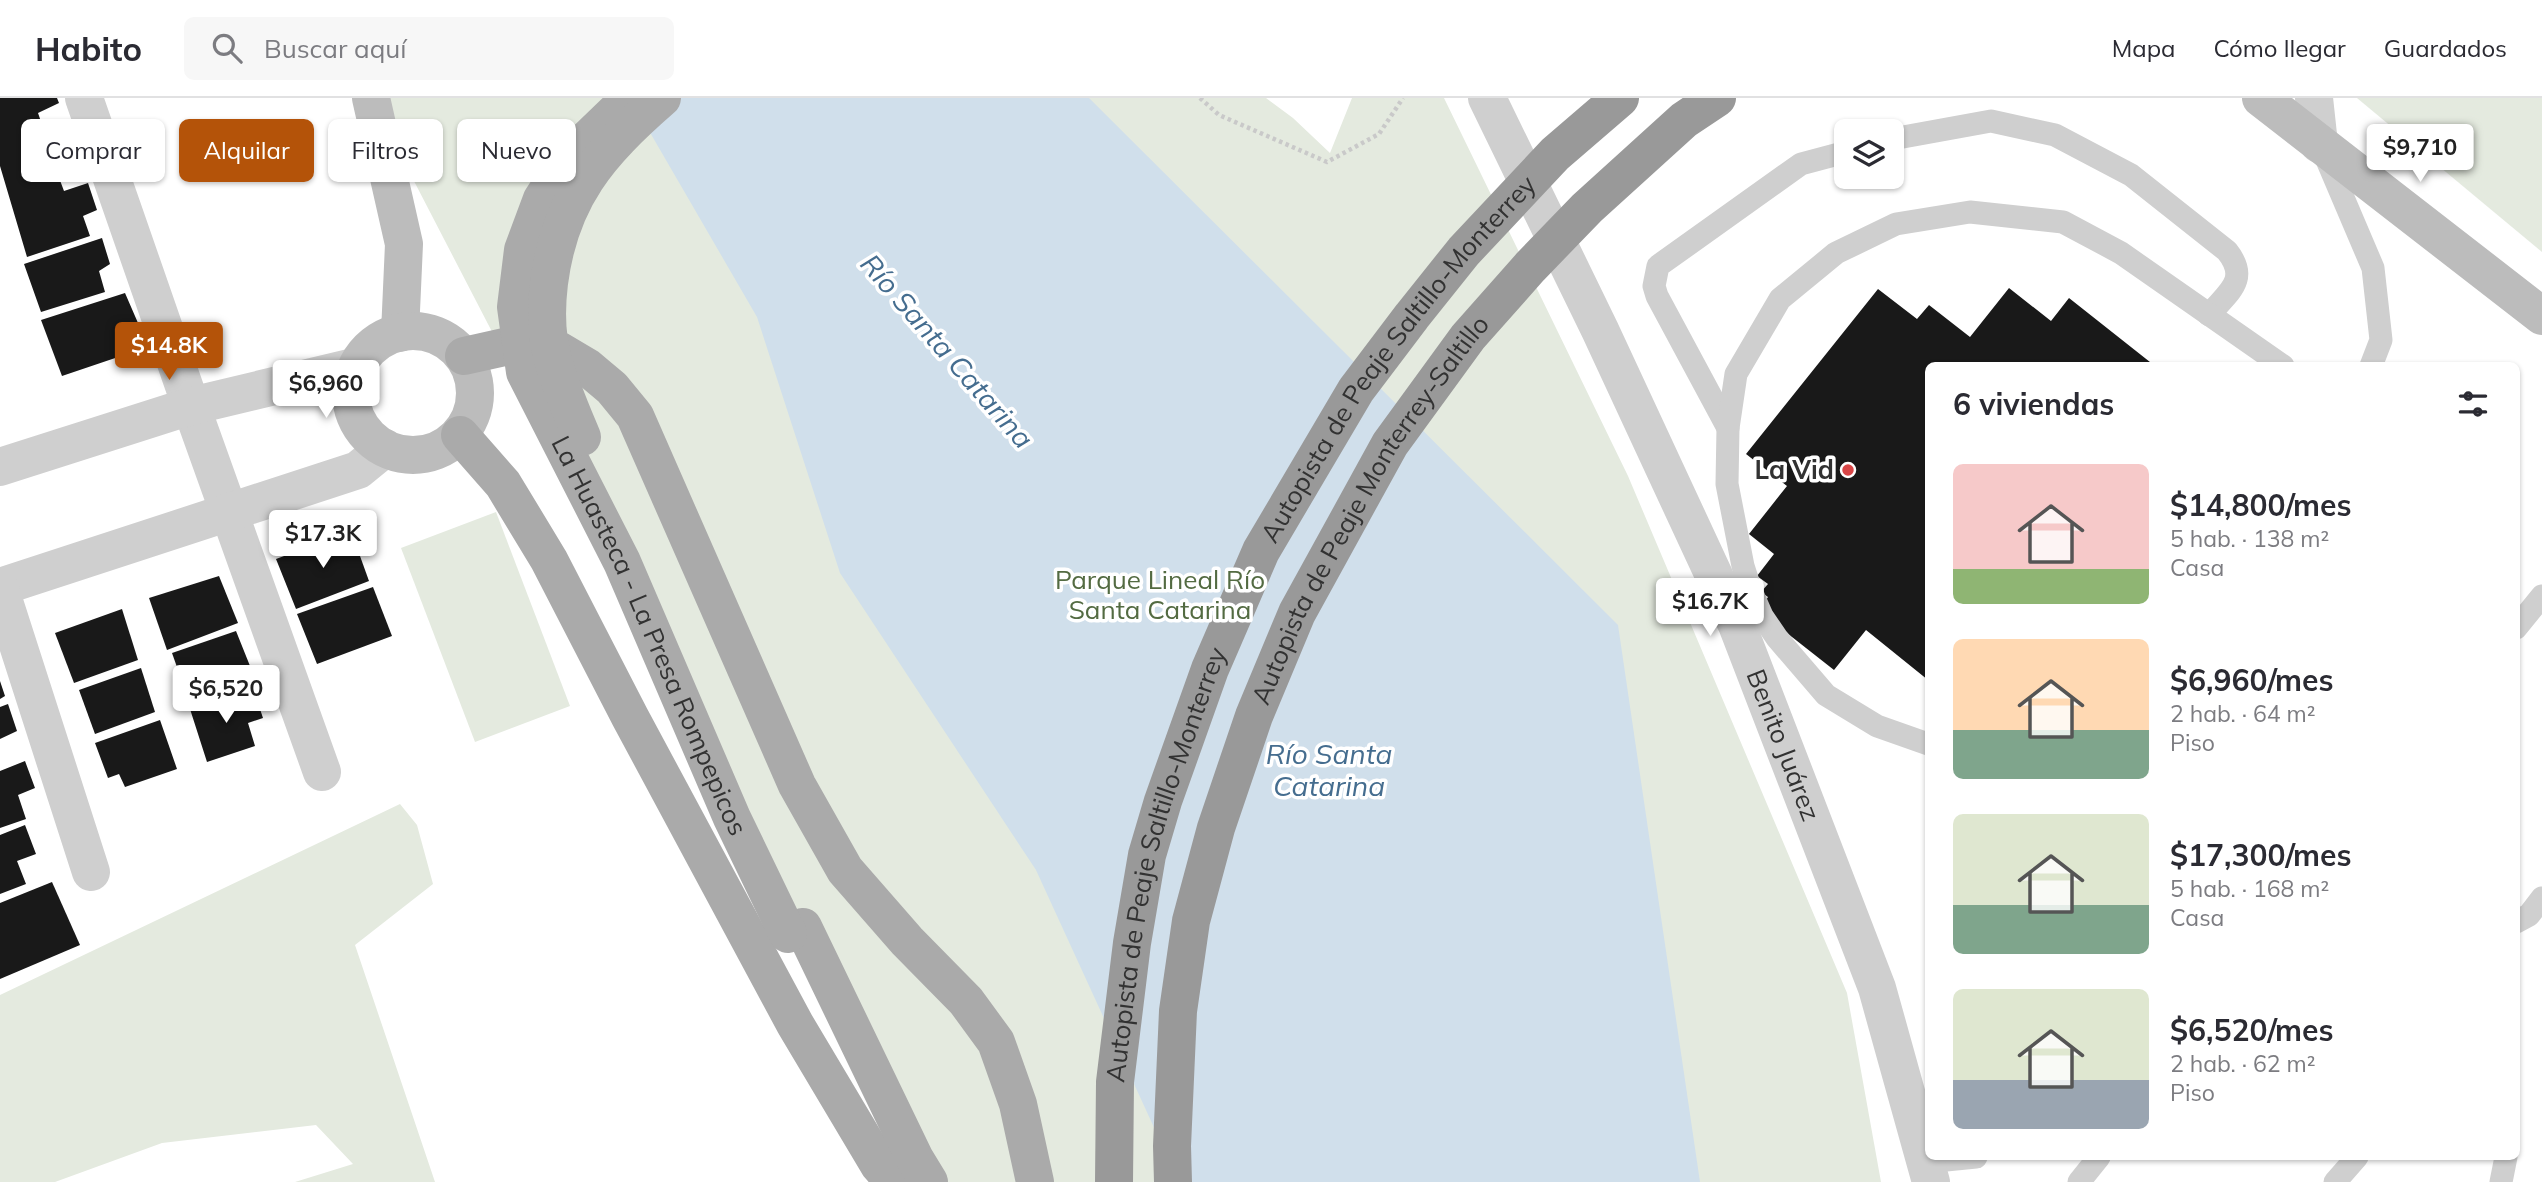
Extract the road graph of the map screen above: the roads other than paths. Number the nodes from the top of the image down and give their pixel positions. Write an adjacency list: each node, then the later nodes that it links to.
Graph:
1 (84, 98): 20 (street)
2 (371, 98): 15 (street)
3 (630, 98): 34 (main road, La Huasteca - La Presa Rompepicos, bridge)
4 (662, 98): 34 (main road, La Huasteca - La Presa Rompepicos, bridge)
5 (1487, 98): 39 (street, Benito Juárez)
6 (1620, 98): 44 (highway, Autopista de Peaje Saltillo-Monterrey, bridge)
7 (1717, 98): 45 (highway, Autopista de Peaje Monterrey-Saltillo, bridge)
8 (2261, 98): 11 (street)
9 (2314, 98): 11 (street)
10 (1904, 137): 13 (lane)
11 (2319, 144): 14 (street); 18 (lane)
12 (1834, 155): 21 (lane)
13 (2209, 315): 17 (lane); 21 (lane)
14 (2542, 316)
15 (400, 333): 16 (street); 19 (street)
16 (464, 356): 22 (street); 43 (main road)
17 (2277, 362)
18 (2373, 362)
19 (358, 366): 20 (street); 23 (street)
20 (191, 406): 24 (street); 25 (street)
21 (1728, 428): 29 (lane)
22 (460, 435): 23 (street); 40 (main road)
23 (385, 449): 25 (street)
24 (0, 467)
25 (229, 513): 26 (street); 30 (street)
26 (0, 588): 31 (street)
27 (2542, 596): 28 (lane)
28 (2520, 623)
29 (1925, 743)
30 (322, 772)
31 (91, 872)
32 (2542, 898): 33 (lane)
33 (2520, 920)
34 (795, 930): 41 (main road, La Huasteca - La Presa Rompepicos); 42 (main road, La Huasteca - La Presa Rompepicos)
35 (1966, 1160): 39 (lane)
36 (2097, 1160): 46 (lane)
37 (2354, 1160): 47 (lane)
38 (2505, 1160): 48 (lane)
39 (1928, 1172)
40 (894, 1182)
41 (903, 1182)
42 (929, 1182)
43 (1035, 1182)
44 (1114, 1182)
45 (1172, 1182)
46 (2079, 1182)
47 (2336, 1182)
48 (2501, 1182)

